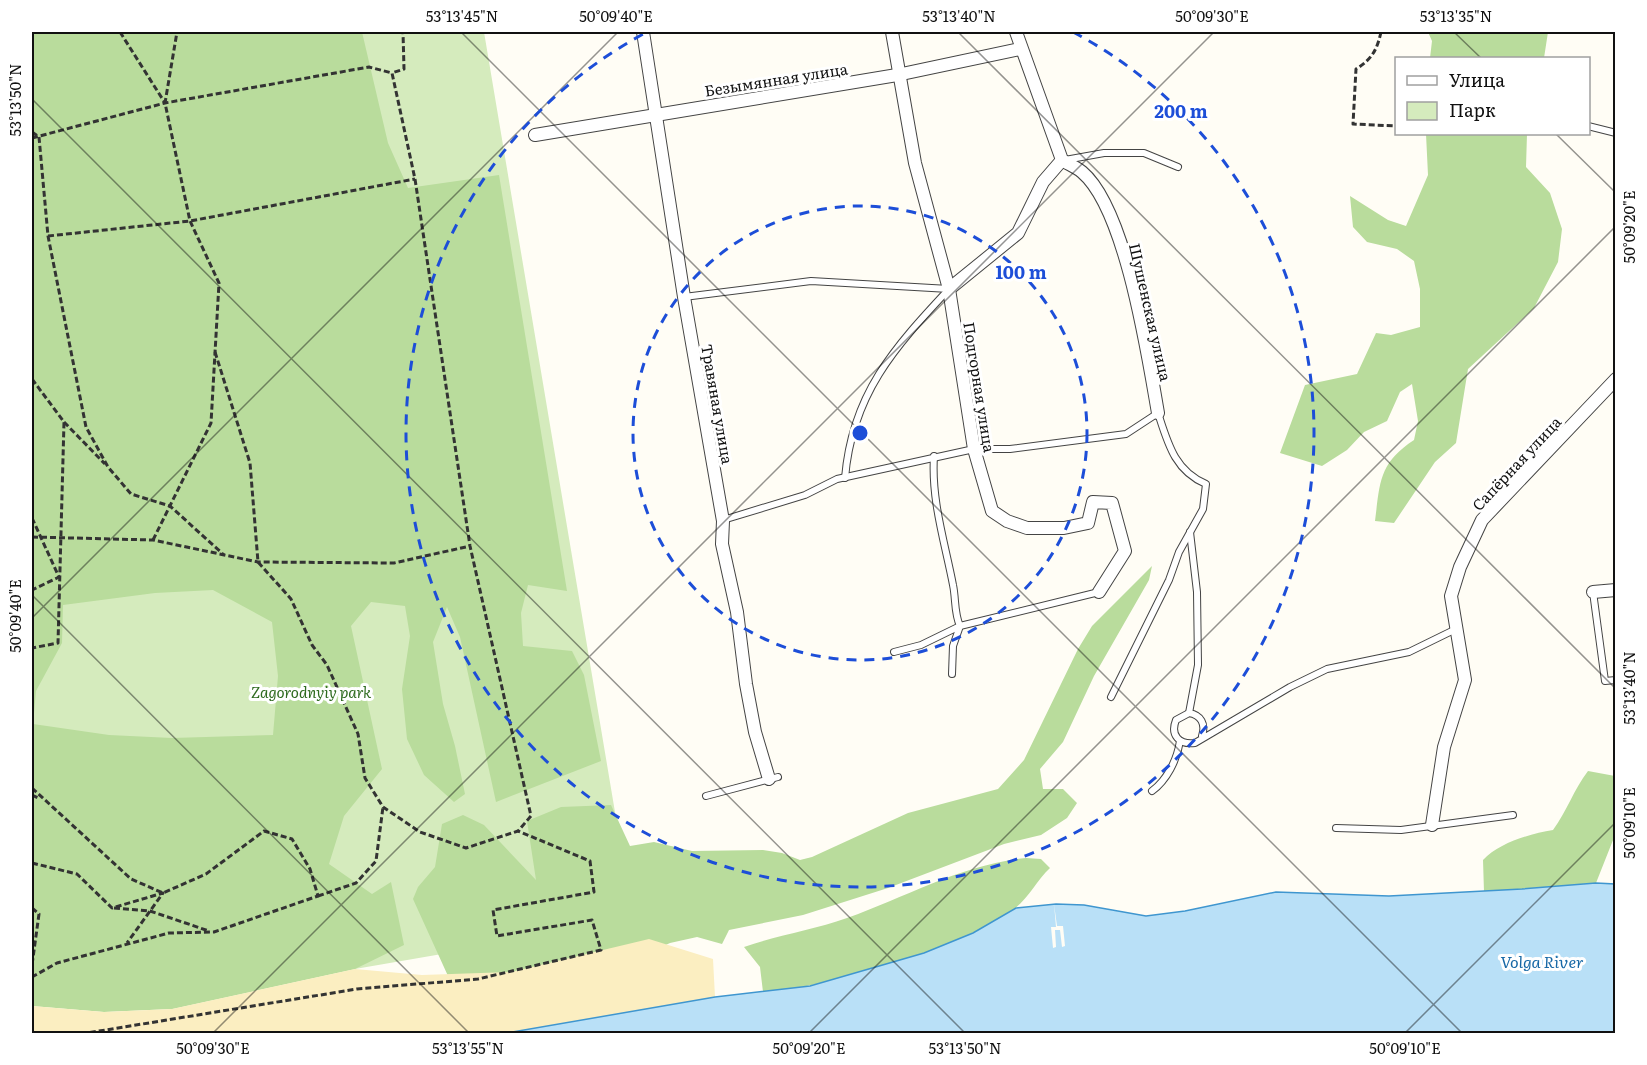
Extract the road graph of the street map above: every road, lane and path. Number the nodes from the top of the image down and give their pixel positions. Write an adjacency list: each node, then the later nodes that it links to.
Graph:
1 (120, 32): 11 (path)
2 (177, 32): 11 (path)
3 (403, 32): 9 (path)
4 (643, 32): 12 (street, Травяная улица)
5 (892, 32): 10 (street, Подгорная улица)
6 (1016, 32): 8 (street)
7 (1381, 32): 13 (path)
8 (1020, 49): 10 (street, Безымянная улица); 20 (street)
9 (392, 73): 11 (path); 22 (path)
10 (897, 75): 12 (street, Безымянная улица); 25 (street, Подгорная улица)
11 (165, 103): 18 (path); 23 (path)
12 (655, 114): 17 (street, Безымянная улица); 26 (street, Травяная улица)
13 (1395, 126)
14 (1590, 126): 16 (lane)
15 (32, 132): 18 (path)
16 (1616, 133)
17 (535, 135)
18 (39, 137): 19 (path); 24 (path)
19 (32, 138)
20 (1062, 160): 21 (lane); 25 (street); 30 (street, Шушенская улица)
21 (1178, 167)
22 (415, 179): 23 (path); 44 (path)
23 (190, 221): 24 (path); 27 (path)
24 (48, 236): 34 (path)
25 (949, 289): 26 (lane); 32 (street, Подгорная улица); 35 (lane)
26 (684, 297): 38 (street, Травяная улица)
27 (215, 352): 36 (path); 46 (path)
28 (32, 379): 31 (path)
29 (1616, 379): 53 (street, Сапёрная улица)
30 (1158, 413): 32 (lane); 39 (lane)
31 (64, 422): 34 (path); 42 (path)
32 (974, 450): 33 (lane); 50 (street, Подгорная улица)
33 (934, 456): 35 (lane); 52 (lane)
34 (108, 467): 36 (path)
35 (845, 478): 38 (lane)
36 (170, 506): 43 (path); 45 (path)
37 (32, 518): 41 (path)
38 (723, 520): 62 (street, Травяная улица)
39 (1190, 532): 58 (lane); 59 (lane)
40 (32, 537): 41 (path)
41 (38, 538): 42 (path); 47 (path)
42 (59, 539): 43 (path); 47 (path)
43 (153, 540): 45 (path)
44 (470, 546): 46 (path); 72 (path)
45 (224, 555): 46 (path)
46 (258, 562): 68 (path)
47 (59, 577): 48 (path); 54 (path)
48 (32, 590)
49 (1616, 590): 51 (street)
50 (1099, 592): 52 (lane)
51 (1593, 592): 57 (lane)
52 (960, 626): 55 (lane); 56 (lane)
53 (1457, 628): 60 (lane); 70 (street, Сапёрная улица)
54 (32, 648)
55 (894, 652)
56 (952, 674)
57 (1616, 680)
58 (1111, 697)
59 (1189, 713): 60 (lane); 61 (lane)
60 (1202, 736): 61 (lane)
61 (1180, 741): 64 (lane)
62 (773, 778): 66 (lane)
63 (32, 788): 67 (path)
64 (1152, 791)
65 (32, 795): 67 (path)
66 (706, 796)
67 (41, 799): 74 (path)
68 (383, 807): 72 (path); 75 (path)
69 (1513, 815): 70 (lane)
70 (1432, 825): 71 (lane)
71 (1336, 828)
72 (518, 831): 83 (path)
73 (32, 863): 77 (path)
74 (163, 893): 75 (path); 77 (path); 78 (path)
75 (318, 896): 79 (path)
76 (32, 908): 81 (path)
77 (112, 908): 78 (path)
78 (150, 911): 79 (path); 80 (path)
79 (213, 932): 80 (path)
80 (126, 944): 82 (path)
81 (32, 965)
82 (32, 977)
83 (81, 1034)

